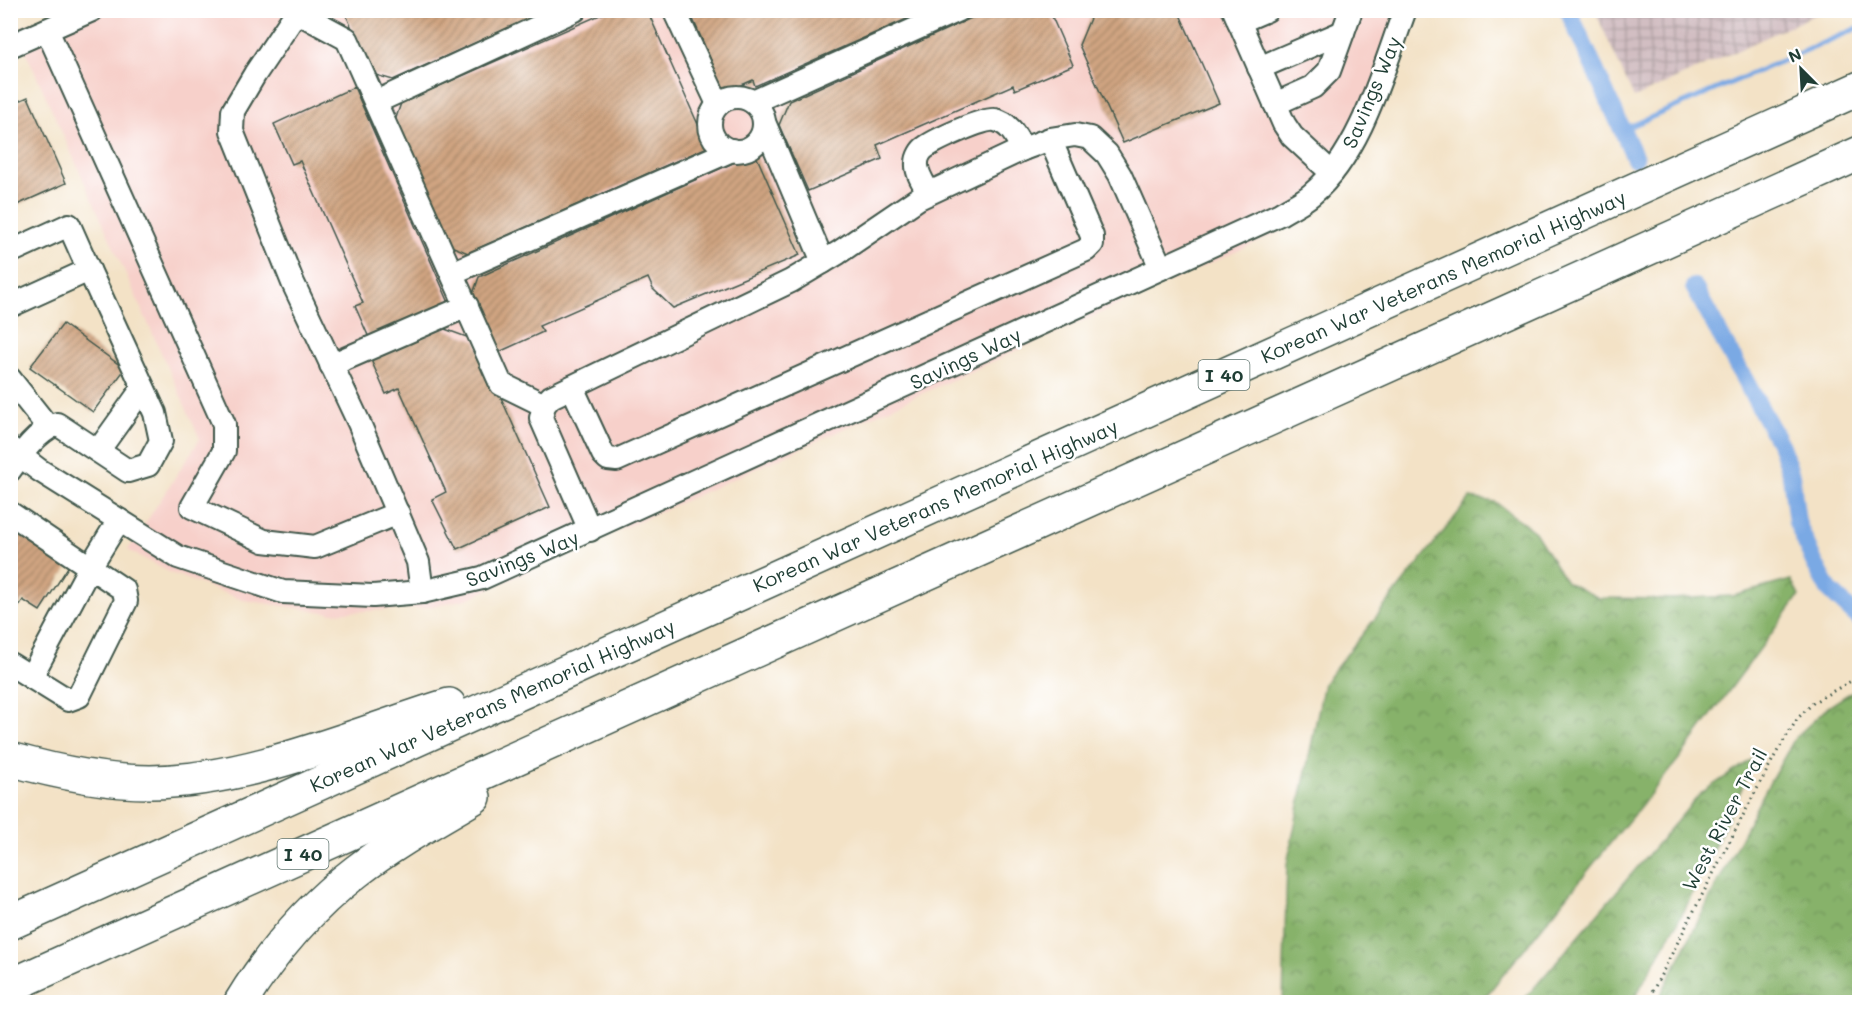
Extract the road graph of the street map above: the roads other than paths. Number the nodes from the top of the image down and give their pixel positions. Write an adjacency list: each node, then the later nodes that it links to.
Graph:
1 (92, 10): 10 (street)
2 (575, 10): 15 (street)
3 (674, 10): 17 (street)
4 (958, 10): 16 (street)
5 (1267, 10): 9 (street)
6 (1351, 10): 11 (street)
7 (1405, 10): 24 (street, Savings Way)
8 (298, 11): 15 (street); 33 (street)
9 (1236, 16): 13 (street)
10 (47, 30): 12 (street); 42 (street)
11 (1343, 32): 13 (street); 18 (street)
12 (11, 44)
13 (1259, 68): 18 (street)
14 (1860, 88): 47 (highway, Korean War Veterans Memorial Highway / I 40)
15 (376, 102): 30 (street)
16 (753, 102): 17 (street); 19 (street)
17 (718, 104): 21 (street)
18 (1275, 104): 24 (street)
19 (764, 122): 21 (street); 27 (street)
20 (1050, 139): 22 (street); 28 (street); 35 (street)
21 (732, 150): 30 (street)
22 (1023, 150): 25 (street); 25 (street)
23 (1860, 153): 50 (highway, I 40)
24 (1332, 173): 28 (street, Savings Way)
25 (928, 193): 27 (street)
26 (10, 252): 29 (street)
27 (823, 262): 35 (street)
28 (1161, 268): 44 (street, Savings Way)
29 (89, 270): 31 (street); 36 (street)
30 (452, 273): 32 (street)
31 (10, 306)
32 (467, 306): 33 (street); 37 (street)
33 (331, 365): 42 (street)
34 (10, 379): 38 (street)
35 (572, 387): 37 (street)
36 (143, 388): 39 (street); 39 (street)
37 (544, 405): 44 (street)
38 (48, 427): 39 (street); 40 (street)
39 (98, 451)
40 (14, 458): 43 (street, Savings Way)
41 (10, 513): 45 (street)
42 (398, 513): 46 (street)
43 (119, 520): 45 (street); 46 (street, Savings Way)
44 (590, 530): 46 (street, Savings Way)
45 (90, 567): 49 (street); 49 (street)
46 (422, 592)
47 (588, 662): 51 (highway); 52 (highway, Korean War Veterans Memorial Highway / I 40)
48 (10, 664): 49 (street)
49 (31, 677)
50 (596, 722): 53 (highway, I 40); 54 (highway)
51 (10, 759)
52 (10, 923)
53 (10, 986)
54 (241, 1002)

